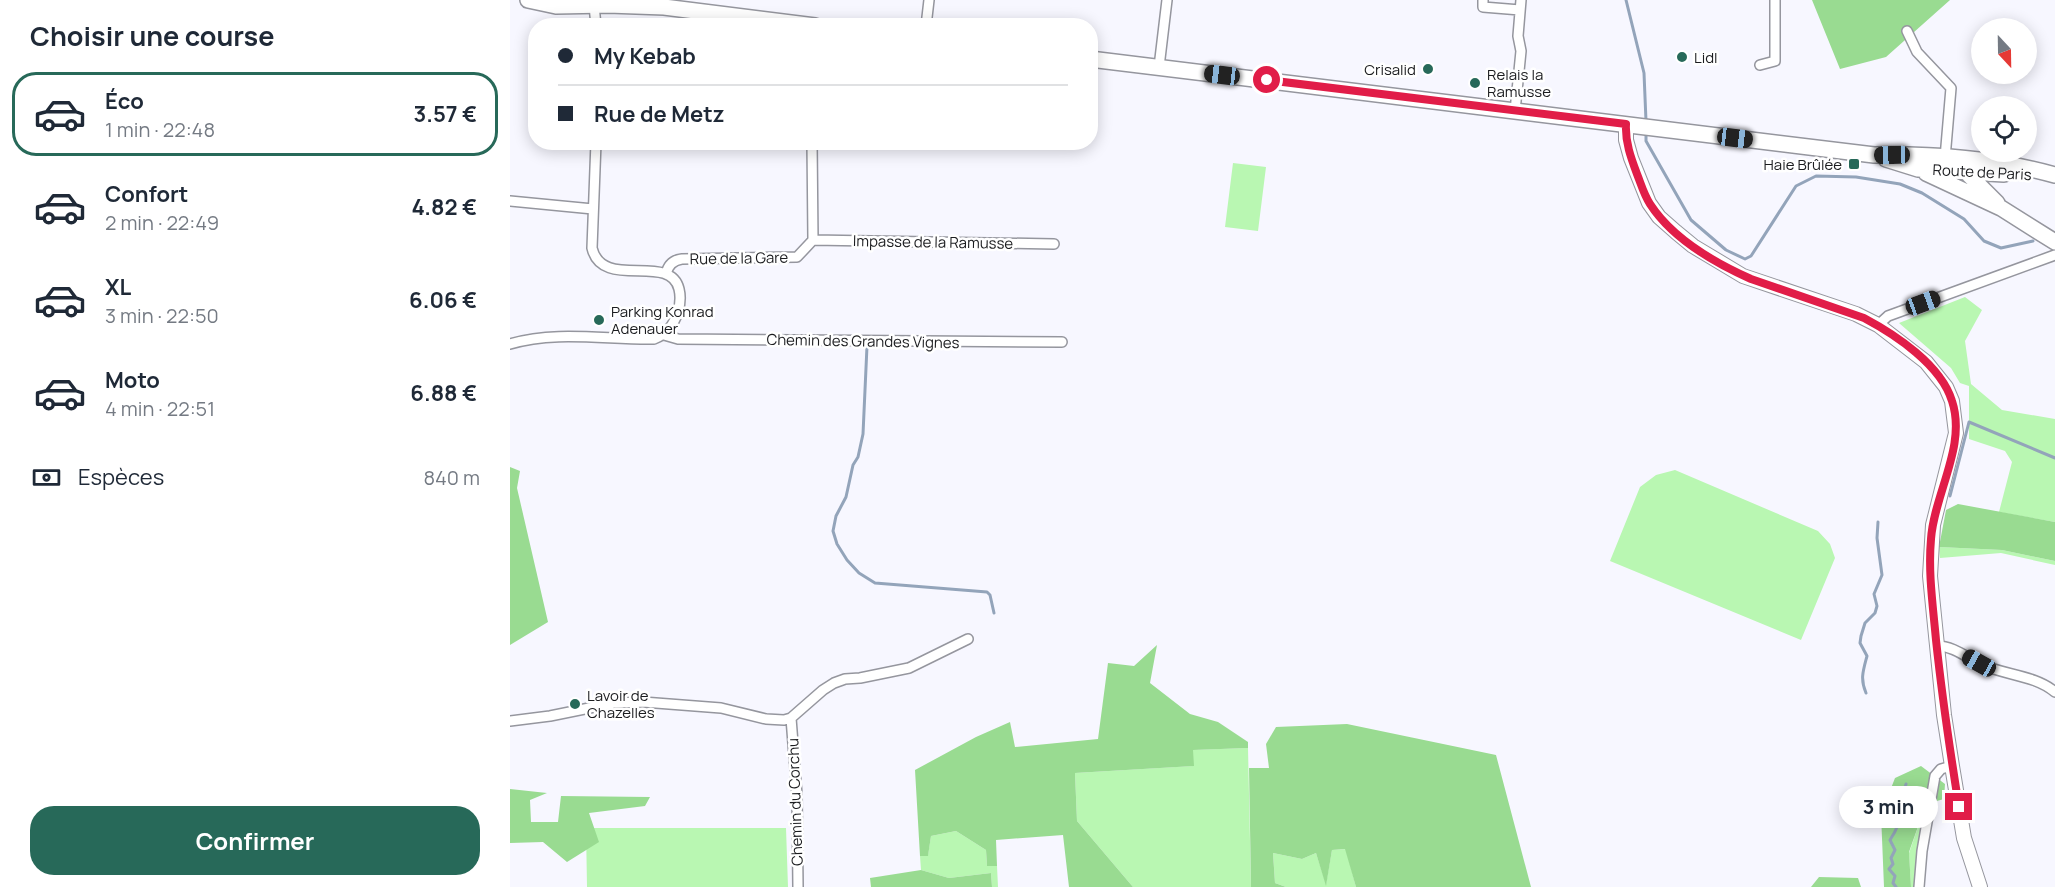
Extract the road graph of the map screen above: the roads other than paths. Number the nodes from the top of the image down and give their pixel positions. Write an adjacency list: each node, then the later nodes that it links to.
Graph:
1 (528, 0): 6 (main road)
2 (929, 0): 11 (street)
3 (1167, 0): 15 (street)
4 (1484, 0): 7 (street)
5 (1774, 0): 14 (street)
6 (594, 5): 8 (main road); 9 (street)
7 (1520, 5): 16 (street)
8 (707, 6): 10 (main road)
9 (595, 18)
10 (772, 18)
11 (927, 18)
12 (1907, 31): 21 (street)
13 (1098, 60): 15 (main road, Route de Paris)
14 (1760, 65)
15 (1159, 67): 16 (main road, Route de Paris)
16 (1515, 111): 17 (main road, Route de Paris)
17 (1628, 125): 20 (main road, Route de Paris); 33 (main road)
18 (596, 150): 27 (street)
19 (812, 150): 28 (street)
20 (1874, 155): 21 (main road, Route de Paris); 22 (main road, Route de Paris)
21 (1946, 158): 23 (main road); 24 (main road, Route de Paris)
22 (1918, 169): 23 (main road, Route de Paris); 26 (main road)
23 (1966, 172): 24 (main road, Route de Paris); 26 (main road)
24 (2055, 175)
25 (510, 201): 27 (street)
26 (2001, 208): 29 (main road)
27 (593, 209): 32 (street)
28 (813, 240): 30 (street, Impasse de la Ramusse); 32 (street, Rue de la Gare)
29 (2055, 242)
30 (1054, 243)
31 (2055, 255): 33 (street)
32 (666, 274): 34 (street, Rue de la Gare)
33 (1878, 325): 38 (main road)
34 (664, 335): 35 (street, Chemin des Grandes Vignes); 36 (street, Chemin des Grandes Vignes)
35 (1062, 342)
36 (510, 344)
37 (968, 639): 40 (street)
38 (1937, 646): 39 (street); 42 (main road)
39 (2055, 693)
40 (791, 718): 41 (street); 43 (street, Chemin du Corchu)
41 (510, 721)
42 (1952, 766): 44 (street); 45 (main road)
43 (798, 887)
44 (1919, 887)
45 (1980, 887)

